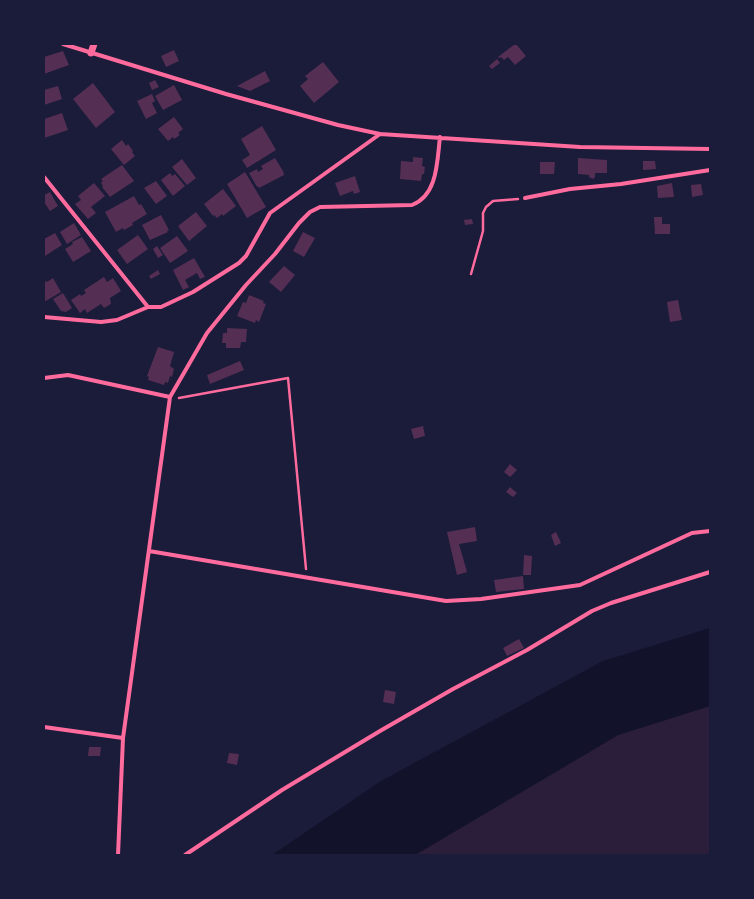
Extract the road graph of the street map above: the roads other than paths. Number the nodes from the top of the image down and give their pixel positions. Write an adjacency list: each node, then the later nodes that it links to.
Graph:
1 (63, 44): 3 (street)
2 (94, 44): 3 (street)
3 (91, 52): 4 (street)
4 (380, 134): 5 (street); 10 (street)
5 (440, 137): 6 (street); 13 (street)
6 (710, 149)
7 (710, 170): 9 (street)
8 (44, 177): 10 (street)
9 (525, 198)
10 (148, 307): 11 (street)
11 (44, 317)
12 (44, 378): 13 (street)
13 (170, 397): 15 (street)
14 (710, 531): 15 (street)
15 (149, 551): 18 (street)
16 (710, 572): 20 (street)
17 (44, 728): 18 (street)
18 (123, 738): 19 (street)
19 (118, 855)
20 (185, 855)

